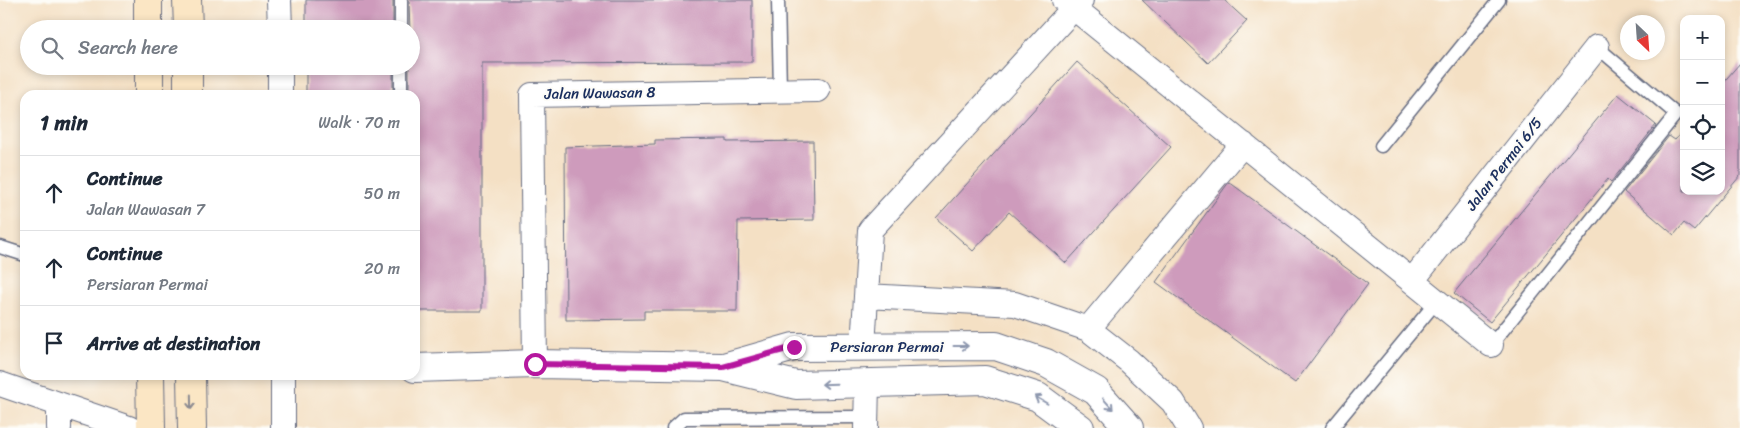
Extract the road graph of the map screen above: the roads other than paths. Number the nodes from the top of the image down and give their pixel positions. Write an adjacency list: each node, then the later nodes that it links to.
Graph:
1 (148, 0): 8 (main road)
2 (187, 0): 9 (main road)
3 (279, 0): 10 (street)
4 (401, 0): 11 (lane)
5 (778, 0): 21 (lane)
6 (1499, 0): 24 (lane)
7 (1073, 3): 23 (street); 28 (street)
8 (148, 20)
9 (188, 20)
10 (280, 20)
11 (401, 20)
12 (1597, 47): 27 (street, Jalan Permai 6/5); 31 (lane)
13 (149, 75): 17 (main road)
14 (188, 75): 18 (main road)
15 (280, 75): 19 (street)
16 (401, 75): 20 (lane)
17 (149, 90)
18 (188, 90)
19 (280, 90)
20 (401, 90)
21 (780, 90): 22 (street, Jalan Wawasan 8); 33 (street, Jalan Wawasan 8)
22 (818, 90)
23 (1243, 144): 27 (street); 30 (street)
24 (1380, 146)
25 (0, 247): 26 (lane)
26 (20, 253)
27 (1412, 280): 29 (street)
28 (866, 296): 30 (street); 32 (street)
29 (1437, 301): 31 (street); 52 (lane)
30 (1088, 329): 51 (street)
31 (1491, 345)
32 (863, 347): 34 (street, Persiaran Permai); 50 (street, Persiaran Permai, one-way to 50)
33 (535, 364): 34 (street); 35 (street)
34 (723, 367): 39 (street, one-way to 34)
35 (420, 368)
36 (150, 380): 45 (main road)
37 (191, 380): 46 (main road, one-way to 46)
38 (283, 380): 47 (street)
39 (867, 383): 42 (street); 49 (street, one-way to 39)
40 (0, 384): 41 (street)
41 (59, 404): 43 (street); 44 (street)
42 (866, 423): 48 (lane)
43 (59, 428)
44 (129, 428)
45 (151, 428)
46 (192, 428)
47 (283, 428)
48 (673, 428)
49 (1080, 428)
50 (1129, 428)
51 (1189, 428)
52 (1332, 428)

